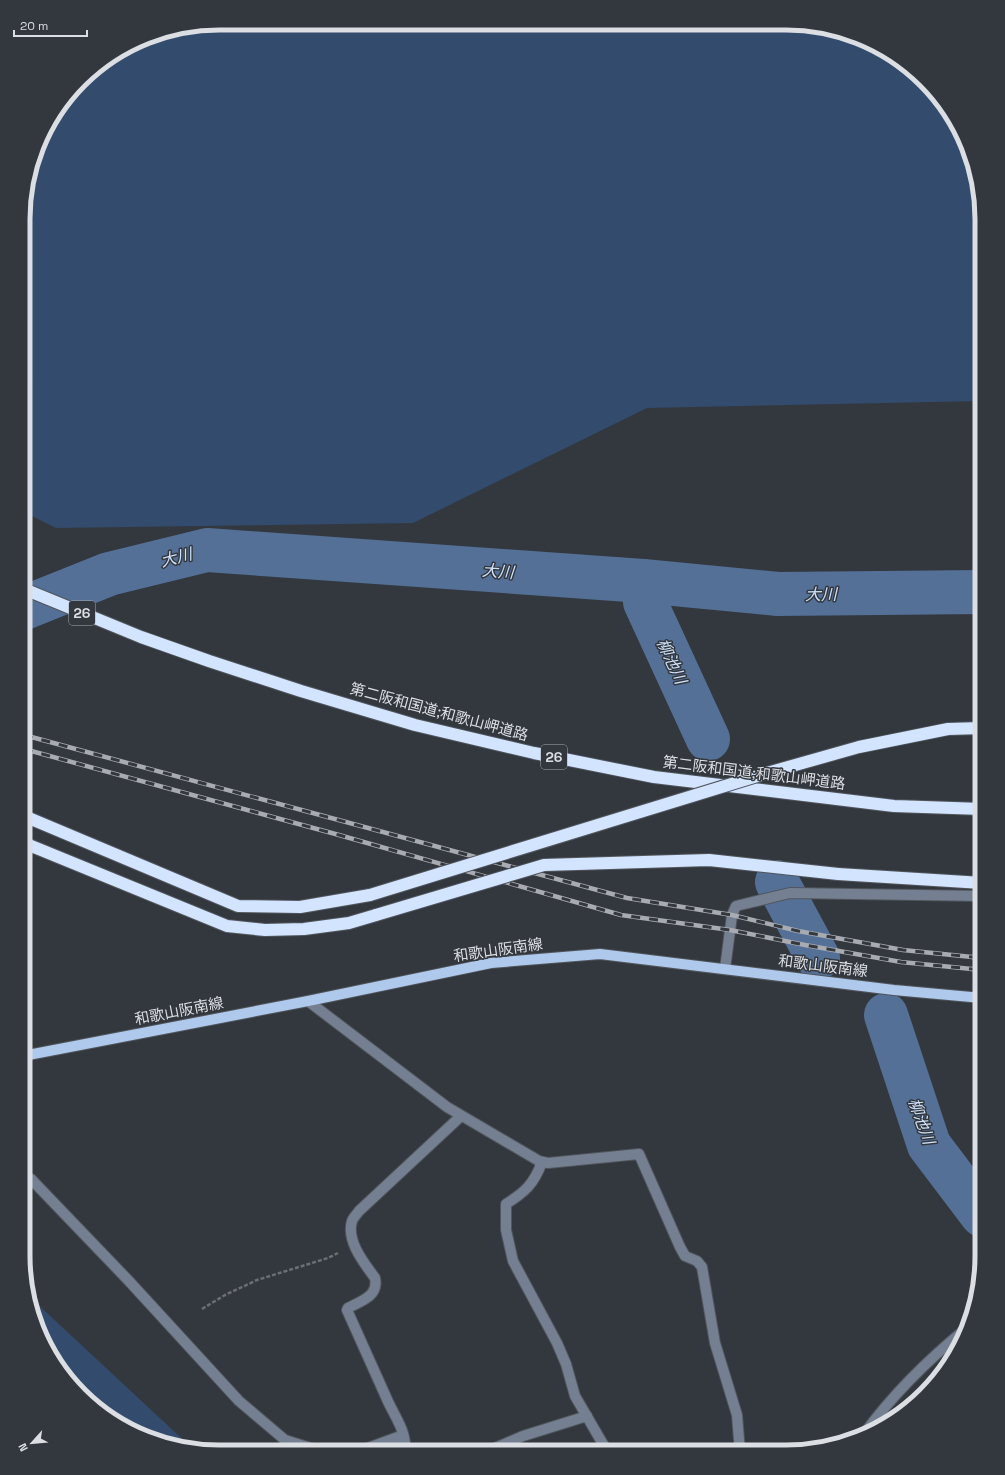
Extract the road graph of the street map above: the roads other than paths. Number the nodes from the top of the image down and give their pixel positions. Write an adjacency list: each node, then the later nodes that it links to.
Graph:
1 (30, 591): 3 (highway, 第二阪和国道;和歌山岬道路 / 26)
2 (975, 728): 4 (highway, bridge)
3 (975, 809)
4 (30, 819)
5 (30, 846): 6 (highway, bridge)
6 (975, 883)
7 (975, 896): 8 (street)
8 (725, 969): 9 (main road, 和歌山阪南線); 10 (main road, 和歌山阪南線)
9 (975, 997)
10 (308, 1001): 11 (main road, 和歌山阪南線); 12 (street)
11 (30, 1055)
12 (461, 1116): 13 (street); 21 (street)
13 (542, 1162): 16 (street); 24 (street)
14 (30, 1178): 18 (street)
15 (958, 1335): 17 (street)
16 (586, 1416): 22 (street); 23 (street)
17 (870, 1426)
18 (301, 1445)
19 (376, 1445): 20 (street)
20 (402, 1445)
21 (405, 1445)
22 (502, 1445)
23 (603, 1445)
24 (739, 1445)

